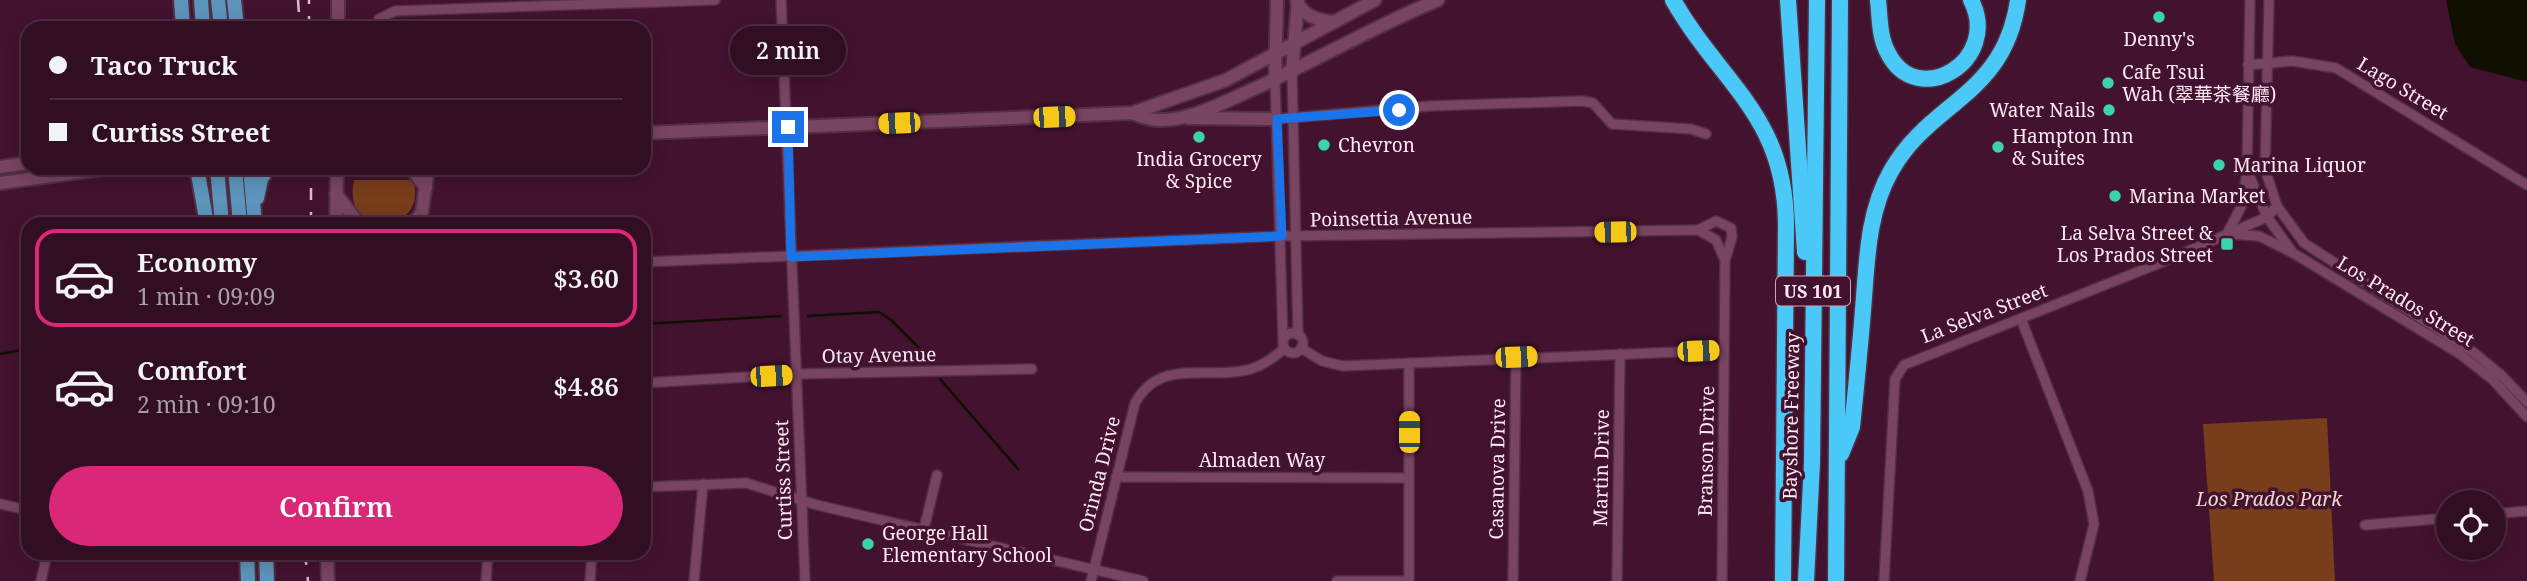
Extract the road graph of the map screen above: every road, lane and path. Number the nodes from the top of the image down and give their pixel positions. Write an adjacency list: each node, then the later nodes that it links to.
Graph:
1 (181, 0): 22 (main road)
2 (201, 0): 23 (main road)
3 (218, 0): 24 (main road)
4 (234, 0): 25 (main road)
5 (338, 0): 26 (main road)
6 (715, 0): 21 (street)
7 (781, 0): 38 (street, Curtiss Street)
8 (1277, 0): 29 (main road)
9 (1376, 0): 27 (main road)
10 (1438, 0): 32 (main road)
11 (1672, 0): 126 (highway)
12 (1788, 0): 76 (highway)
13 (1817, 0): 76 (highway, Bayshore Freeway / US 101)
14 (1840, 0): 90 (highway, US 101)
15 (1878, 0): 16 (highway)
16 (1971, 0)
17 (2018, 0): 90 (highway)
18 (2249, 0): 31 (street)
19 (2269, 0): 30 (street, Los Prados Street)
20 (1297, 1): 27 (main road); 28 (main road)
21 (379, 19)
22 (182, 21)
23 (202, 21)
24 (220, 21)
25 (236, 21)
26 (338, 21)
27 (1335, 22): 28 (main road)
28 (1293, 45): 29 (main road); 32 (main road)
29 (1275, 54): 33 (main road); 34 (main road)
30 (2268, 61): 31 (street, Lago Street); 54 (street, Lago Street); 57 (street, Los Prados Street)
31 (2248, 65): 43 (street)
32 (1292, 72): 33 (main road); 36 (street)
33 (1275, 80): 35 (main road); 37 (street)
34 (1132, 113): 35 (main road); 38 (main road)
35 (1177, 117): 37 (main road)
36 (1294, 118): 37 (street); 40 (street); 70 (street)
37 (1277, 119): 69 (street)
38 (788, 127): 39 (main road); 73 (street, Curtiss Street)
39 (651, 133)
40 (1706, 134)
41 (21, 164): 42 (main road)
42 (0, 167)
43 (2247, 170): 58 (street, Los Prados Street); 68 (street)
44 (59, 175): 53 (main road)
45 (198, 175): 59 (main road)
46 (218, 175): 60 (main road)
47 (236, 175): 61 (main road)
48 (251, 175): 62 (main road)
49 (264, 175): 63 (main road)
50 (337, 175): 56 (main road)
51 (416, 175): 55 (main road)
52 (427, 175): 55 (main road)
53 (0, 183)
54 (2527, 184)
55 (426, 188): 66 (main road)
56 (336, 194): 64 (main road); 65 (main road)
57 (2277, 206): 58 (street, La Selva Street); 88 (street, Los Prados Street)
58 (2267, 216): 68 (street, La Selva Street); 72 (street, Los Prados Street)
59 (206, 217)
60 (221, 217)
61 (239, 217)
62 (255, 217)
63 (255, 217)
64 (336, 217)
65 (354, 217)
66 (418, 217)
67 (1698, 230): 70 (street, Poinsettia Avenue); 71 (street, Poinsettia Avenue); 74 (street)
68 (2227, 234): 72 (street); 77 (street, La Selva Street)
69 (1282, 236): 70 (street, Poinsettia Avenue); 73 (street, Poinsettia Avenue); 79 (street)
70 (1296, 236): 78 (street)
71 (1716, 240): 74 (street, Branson Drive)
72 (2294, 253): 89 (street, Los Prados Street)
73 (791, 257): 75 (street, Poinsettia Avenue); 86 (street, Curtiss Street)
74 (1725, 261): 81 (street, Branson Drive)
75 (651, 262)
76 (1813, 317): 127 (highway, Bayshore Freeway / US 101)
77 (2021, 319): 129 (street, La Selva Street); 130 (street)
78 (1298, 335): 79 (street); 80 (street)
79 (1284, 344): 80 (street); 92 (street, Orinda Drive)
80 (1301, 348): 84 (street)
81 (1724, 350): 82 (street); 125 (street, Branson Drive)
82 (1620, 355): 83 (street); 124 (street, Martin Drive)
83 (1516, 357): 84 (street); 123 (street, Casanova Drive)
84 (1409, 363): 93 (street)
85 (1032, 369): 86 (street, Otay Avenue)
86 (797, 374): 87 (street, Otay Avenue); 96 (street, Curtiss Street)
87 (651, 383)
88 (2527, 402)
89 (2527, 417)
90 (1838, 463): 128 (highway, US 101)
91 (937, 475): 103 (street)
92 (1116, 477): 93 (street, Almaden Way); 110 (street, Orinda Drive)
93 (1409, 478): 122 (street)
94 (703, 484): 95 (street); 96 (street); 117 (street)
95 (651, 486)
96 (801, 499): 103 (street); 118 (street, Curtiss Street)
97 (0, 504): 98 (street)
98 (21, 508)
99 (2527, 511): 100 (street)
100 (2506, 513)
101 (2436, 519): 102 (street)
102 (2365, 525)
103 (924, 529): 110 (street)
104 (46, 560): 111 (street)
105 (247, 560): 112 (main road)
106 (266, 560): 113 (main road)
107 (327, 560): 114 (main road)
108 (488, 560): 115 (street)
109 (592, 560): 116 (street)
110 (1094, 568): 119 (street, Orinda Drive); 120 (street)
111 (41, 581)
112 (248, 581)
113 (267, 581)
114 (327, 581)
115 (486, 581)
116 (590, 581)
117 (694, 581)
118 (804, 581)
119 (1091, 581)
120 (1143, 581)
121 (1337, 581): 122 (street)
122 (1409, 581)
123 (1513, 581)
124 (1617, 581)
125 (1722, 581)
126 (1783, 581)
127 (1806, 581)
128 (1836, 581)
129 (1884, 581)
130 (2080, 581)

